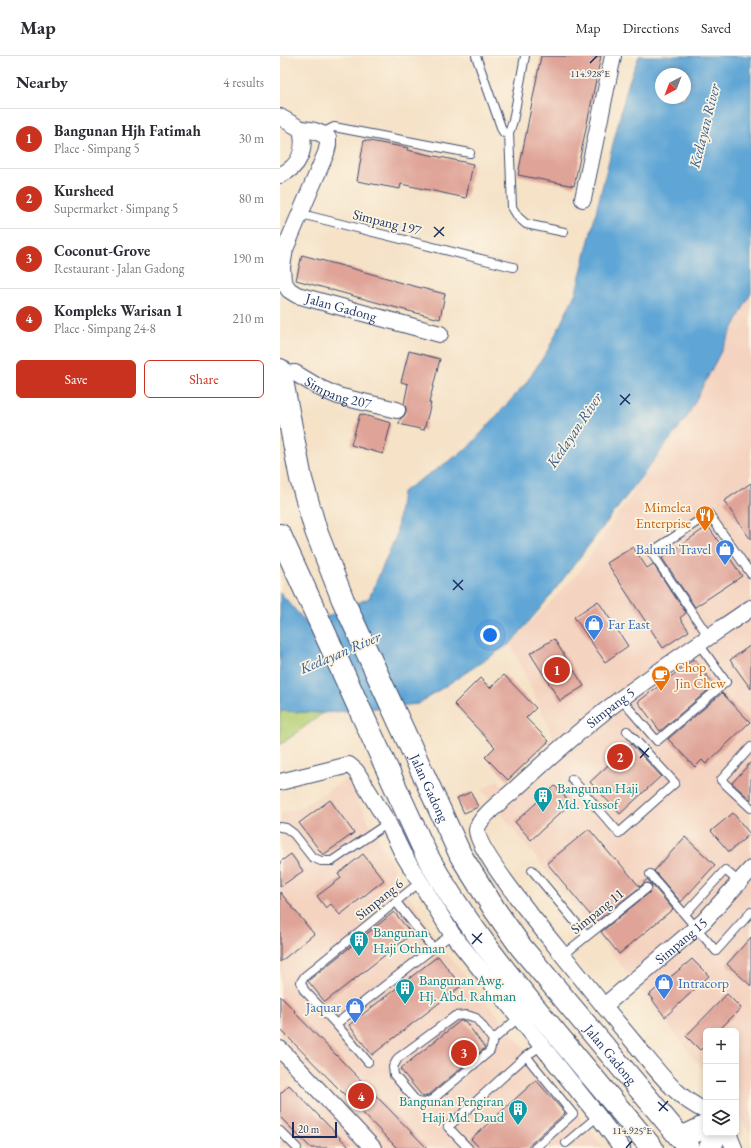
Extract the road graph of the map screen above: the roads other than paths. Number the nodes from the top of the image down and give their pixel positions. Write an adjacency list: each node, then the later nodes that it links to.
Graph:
1 (476, 56): 7 (lane)
2 (525, 56): 7 (lane)
3 (613, 56): 10 (street)
4 (280, 118): 5 (street)
5 (301, 129): 6 (street); 9 (street)
6 (322, 133): 8 (lane); 11 (street, Jalan Gadong)
7 (509, 133): 12 (lane)
8 (470, 153)
9 (280, 174)
10 (583, 199)
11 (301, 214): 13 (lane, Simpang 197); 14 (street, Jalan Gadong)
12 (564, 232)
13 (513, 267)
14 (440, 334)
15 (280, 372): 16 (street, Simpang 207); 18 (main road, Jalan Gadong)
16 (397, 410)
17 (280, 412): 18 (lane)
18 (292, 432): 59 (main road, Jalan Gadong)
19 (280, 535): 65 (main road, Jalan Gadong)
20 (751, 574): 22 (lane)
21 (751, 608): 22 (street, Simpang 5)
22 (704, 641): 23 (street, Simpang 5); 23 (lane)
23 (621, 699): 43 (street, Simpang 5)
24 (627, 731): 26 (lane)
25 (751, 747): 28 (lane)
26 (572, 779)
27 (280, 782): 29 (street)
28 (751, 808)
29 (388, 823): 30 (lane); 34 (street)
30 (280, 827)
31 (532, 870): 41 (lane)
32 (650, 874): 38 (lane)
33 (746, 878): 38 (lane); 39 (street, Simpang 15)
34 (420, 882): 36 (lane, Simpang 6); 40 (street)
35 (647, 888): 41 (lane, Simpang 11)
36 (396, 902): 42 (lane); 46 (lane, Simpang 6)
37 (751, 912): 39 (lane)
38 (685, 914): 39 (lane)
39 (697, 928): 44 (street, Simpang 15)
40 (452, 934): 42 (lane); 45 (street)
41 (587, 936): 43 (lane, Simpang 11)
42 (433, 948): 46 (lane)
43 (563, 955): 44 (street)
44 (604, 1006): 52 (street)
45 (518, 1018): 47 (lane); 48 (street)
46 (336, 1024): 51 (lane)
47 (493, 1040): 47 (lane)
48 (541, 1046): 50 (lane); 53 (street)
49 (282, 1056): 61 (street)
50 (526, 1056): 62 (lane); 63 (lane)
51 (368, 1062)
52 (703, 1110)
53 (598, 1116): 58 (lane); 64 (street)
54 (703, 1128): 59 (main road)
55 (280, 1131): 60 (lane)
56 (715, 1136): 66 (main road)
57 (729, 1136): 67 (street)
58 (566, 1143)
59 (685, 1143)
60 (297, 1148)
61 (373, 1148)
62 (468, 1148)
63 (535, 1148)
64 (622, 1148)
65 (652, 1148)
66 (710, 1148)
67 (734, 1148)

